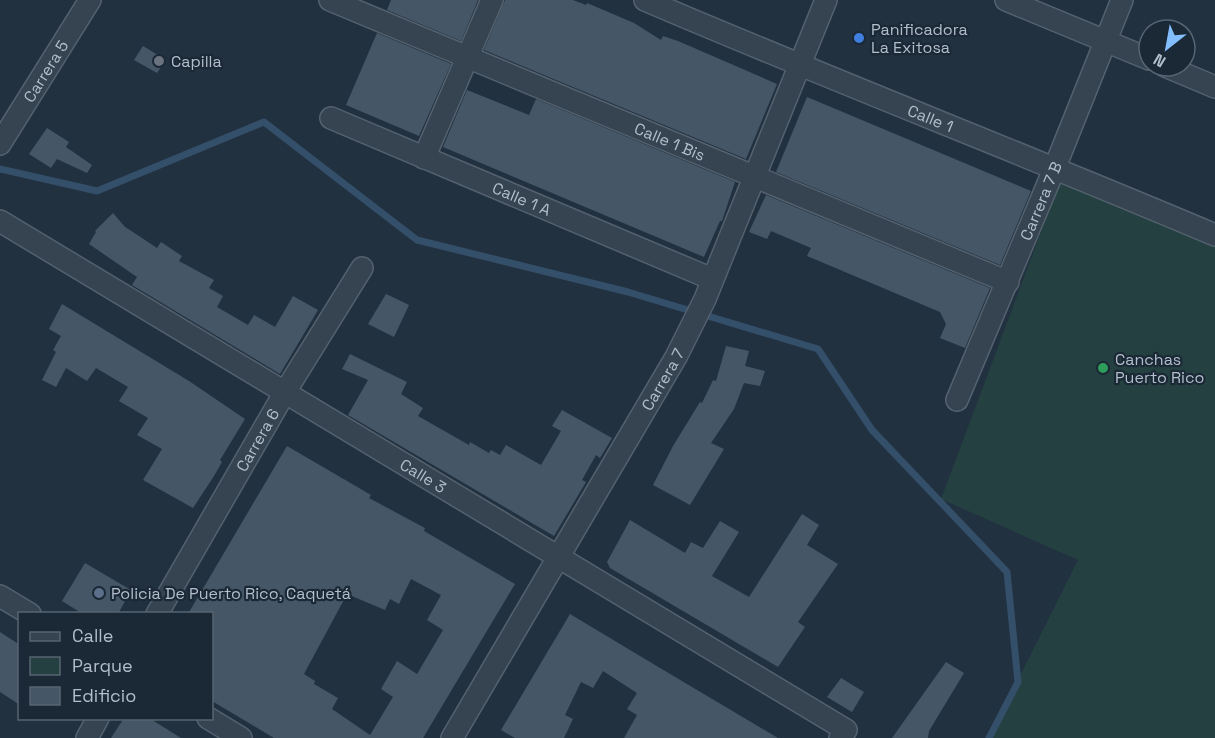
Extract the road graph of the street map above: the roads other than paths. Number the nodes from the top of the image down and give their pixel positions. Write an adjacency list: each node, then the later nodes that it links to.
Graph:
1 (90, 0): 15 (street, Carrera 5)
2 (330, 0): 10 (street, Calle 1 Bis)
3 (492, 0): 10 (street)
4 (645, 0): 11 (street, Calle 1)
5 (826, 0): 11 (street, Carrera 7)
6 (1006, 0): 8 (street)
7 (1122, 0): 8 (street, Carrera 7 B)
8 (1106, 41): 9 (street); 17 (street, Carrera 7 B)
9 (1137, 54)
10 (469, 58): 16 (street); 18 (street, Calle 1 Bis)
11 (799, 66): 17 (street, Calle 1); 18 (street, Carrera 7)
12 (1194, 78): 13 (street)
13 (1215, 87)
14 (331, 118): 16 (street, Calle 1 A)
15 (1, 143)
16 (424, 158): 23 (street, Calle 1 A)
17 (1055, 167): 20 (street, Calle 1); 22 (street, Carrera 7 B)
18 (754, 176): 22 (street, Calle 1 Bis); 23 (street, Carrera 7)
19 (0, 221): 24 (street, Calle 3)
20 (1215, 235)
21 (362, 268): 24 (street, Carrera 6)
22 (1008, 282): 25 (street, Carrera 7 B)
23 (709, 289): 26 (street, Carrera 7)
24 (285, 392): 26 (street, Calle 3); 29 (street, Carrera 6)
25 (957, 400)
26 (558, 556): 32 (street, Calle 3); 35 (street, Carrera 7)
27 (0, 596): 28 (street)
28 (27, 612)
29 (158, 612)
30 (97, 720): 33 (street)
31 (211, 720): 34 (street)
32 (843, 734)
33 (87, 738)
34 (241, 738)
35 (452, 738)

